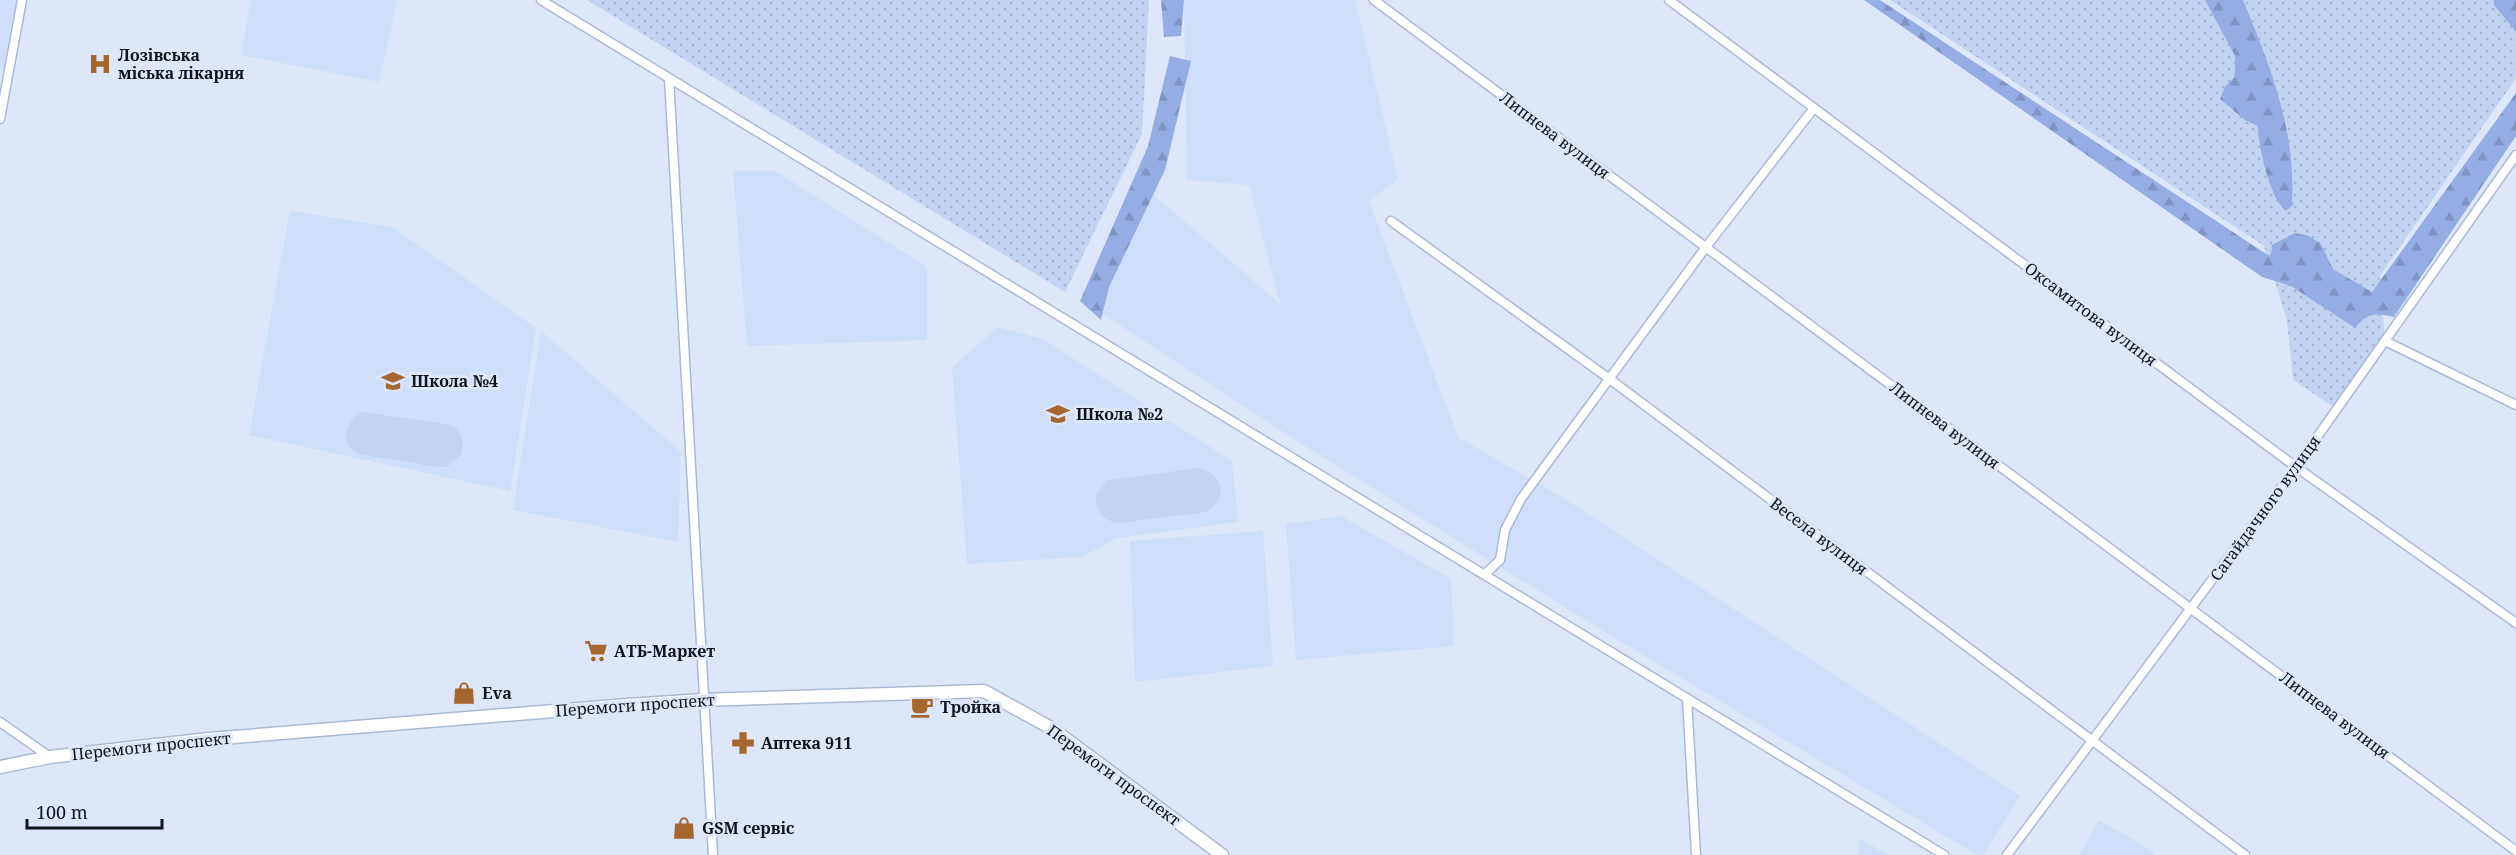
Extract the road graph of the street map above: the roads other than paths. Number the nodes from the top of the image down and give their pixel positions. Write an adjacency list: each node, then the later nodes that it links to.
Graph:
1 (22, 0): 7 (street)
2 (541, 0): 5 (street)
3 (1374, 0): 10 (street, Липнева вулиця)
4 (1669, 0): 6 (street, Оксамитова вулиця)
5 (669, 78): 15 (street); 19 (street)
6 (1814, 108): 10 (street); 14 (street, Оксамитова вулиця)
7 (0, 119)
8 (2516, 154): 11 (street, Сагайдачного вулиця)
9 (1391, 220): 12 (street, Весела вулиця)
10 (1706, 247): 12 (street); 16 (street, Липнева вулиця)
11 (2385, 340): 13 (street); 14 (street, Сагайдачного вулиця)
12 (1611, 380): 15 (street); 21 (street, Весела вулиця)
13 (2516, 405)
14 (2296, 467): 16 (street, Сагайдачного вулиця); 17 (street, Оксамитова вулиця)
15 (1485, 574): 18 (street)
16 (2192, 608): 21 (street, Сагайдачного вулиця); 24 (street, Липнева вулиця)
17 (2516, 623)
18 (1687, 698): 27 (street); 28 (street)
19 (703, 700): 22 (street, Перемоги проспект); 25 (street); 26 (street, Перемоги проспект)
20 (0, 722): 22 (street)
21 (2092, 741): 29 (street, Сагайдачного вулиця); 30 (street, Весела вулиця)
22 (50, 757): 23 (street, Перемоги проспект)
23 (0, 767)
24 (2516, 851)
25 (713, 855)
26 (1222, 855)
27 (1696, 855)
28 (1944, 855)
29 (2007, 855)
30 (2245, 855)

